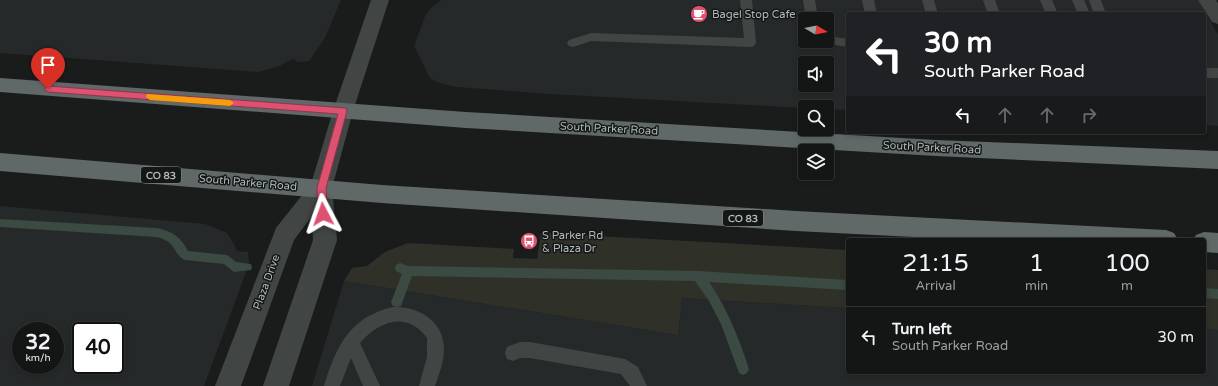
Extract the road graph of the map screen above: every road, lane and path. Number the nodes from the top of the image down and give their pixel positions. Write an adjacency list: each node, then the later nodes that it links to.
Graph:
1 (380, 0): 25 (street, Plaza Drive)
2 (746, 0): 21 (lane)
3 (809, 0): 11 (lane)
4 (868, 0): 12 (lane)
5 (928, 0): 13 (lane)
6 (989, 0): 14 (lane)
7 (1046, 0): 15 (lane)
8 (1078, 0): 16 (lane)
9 (1095, 0): 17 (lane)
10 (1207, 0): 18 (street)
11 (811, 12)
12 (871, 12)
13 (931, 12)
14 (993, 12)
15 (1051, 12)
16 (1083, 12)
17 (1099, 12)
18 (1218, 18)
19 (834, 41): 20 (lane)
20 (846, 42)
21 (573, 43)
22 (1206, 73): 23 (lane)
23 (1218, 73)
24 (0, 85): 25 (highway, South Parker Road)
25 (343, 111): 26 (highway, South Parker Road); 28 (street, Plaza Drive)
26 (1218, 160)
27 (0, 162): 28 (highway, South Parker Road / CO 83)
28 (321, 188): 29 (highway, South Parker Road / CO 83); 35 (street, Plaza Drive); 36 (street, Plaza Drive)
29 (1127, 238)
30 (1206, 242): 31 (highway)
31 (1218, 242)
32 (352, 343): 34 (lane); 37 (lane); 38 (lane)
33 (513, 353): 39 (lane)
34 (337, 382)
35 (228, 386)
36 (276, 386)
37 (372, 386)
38 (427, 386)
39 (639, 386)

